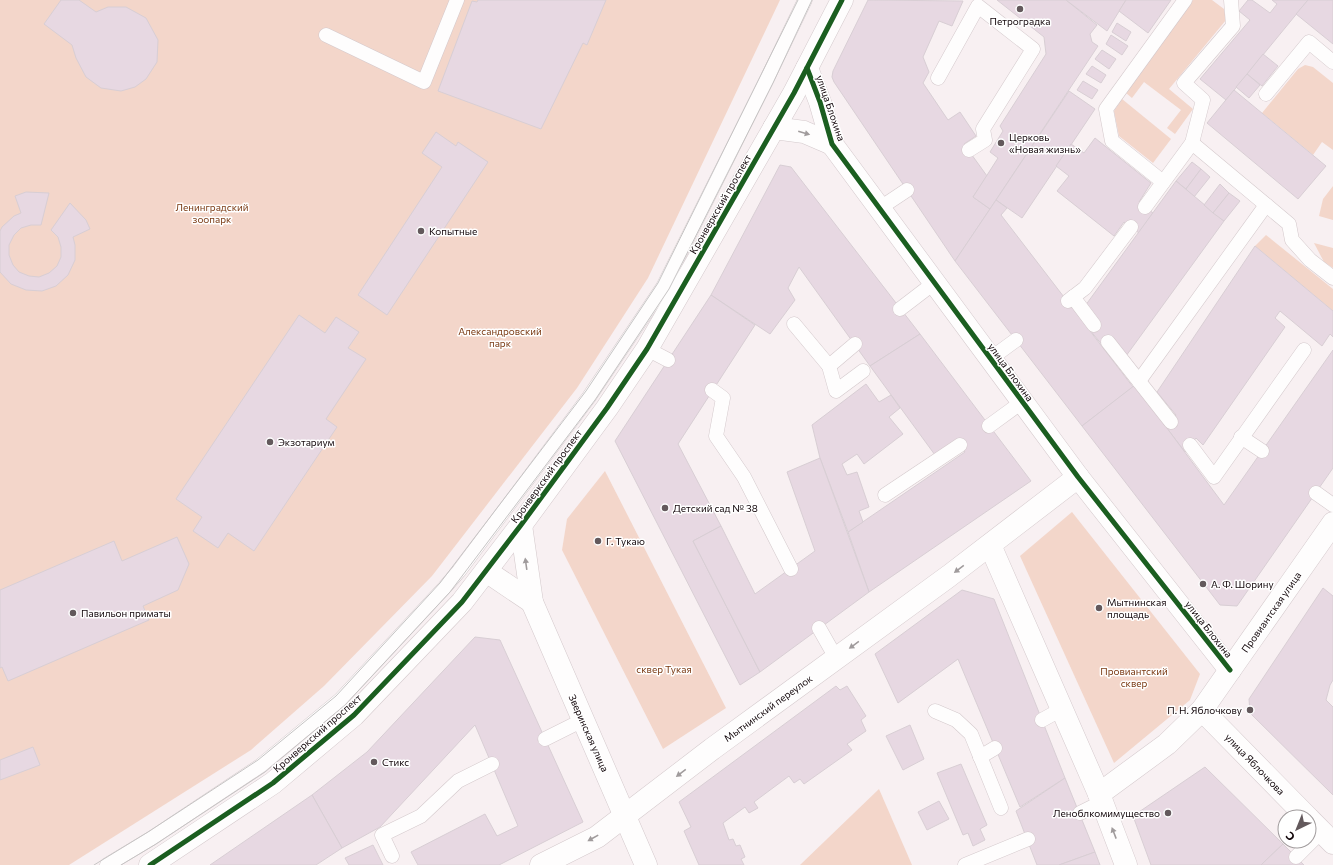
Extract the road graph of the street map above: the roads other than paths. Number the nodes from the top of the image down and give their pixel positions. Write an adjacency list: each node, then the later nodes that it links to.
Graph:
1 (457, 0): 6 (lane)
2 (805, 0): 74 (lane)
3 (842, 0): 8 (street, Кронверкский проспект)
4 (1185, 0): 15 (lane)
5 (1231, 0): 12 (lane)
6 (326, 35)
7 (1333, 62): 10 (lane)
8 (807, 68): 11 (street, Кронверкский проспект); 13 (street, улица Блохина)
9 (938, 78): 14 (lane)
10 (1266, 94)
11 (774, 128): 13 (street, улица Блохина, one-way to 13); 29 (street, Кронверкский проспект)
12 (1192, 143): 15 (lane); 17 (lane)
13 (832, 144): 19 (street, улица Блохина)
14 (969, 150)
15 (1163, 182): 18 (lane)
16 (907, 190): 19 (lane)
17 (1266, 205): 21 (lane); 35 (lane)
18 (1145, 207)
19 (880, 208): 22 (street, улица Блохина)
20 (1131, 227): 25 (lane)
21 (1333, 278)
22 (934, 283): 23 (lane); 31 (street, улица Блохина)
23 (900, 309)
24 (794, 324): 33 (lane)
25 (1094, 325)
26 (1016, 340): 31 (lane)
27 (1108, 342): 35 (lane)
28 (855, 344): 33 (lane)
29 (647, 349): 32 (lane); 49 (street, Кронверкский проспект)
30 (1304, 350): 40 (lane)
31 (990, 359): 37 (street, улица Блохина)
32 (668, 360)
33 (829, 366): 34 (lane)
34 (862, 371)
35 (1139, 381): 38 (lane)
36 (712, 390): 51 (lane)
37 (1022, 402): 39 (lane); 44 (street, улица Блохина)
38 (1171, 422)
39 (989, 426)
40 (1241, 437): 42 (lane); 43 (lane)
41 (960, 445): 46 (lane)
42 (1190, 445)
43 (1262, 451)
44 (1078, 477): 50 (street); 56 (street, улица Блохина)
45 (1316, 493): 47 (lane)
46 (885, 495)
47 (1333, 505)
48 (1333, 523): 56 (street, Провиантская улица)
49 (521, 525): 52 (street, Кронверкский проспект); 53 (street, Зверинская улица, one-way to 49)
50 (990, 545): 55 (street, Мытнинский переулок, one-way to 55); 57 (street)
51 (791, 569)
52 (486, 571): 53 (street); 75 (street, Кронверкский проспект)
53 (532, 602): 60 (street, Зверинская улица)
54 (819, 628): 55 (lane)
55 (836, 658): 69 (street, Мытнинский переулок, one-way to 69)
56 (1230, 670): 58 (street, Провиантская улица)
57 (1062, 709): 61 (lane); 66 (street)
58 (1202, 710): 66 (street, Провиантская улица); 70 (street, улица Яблочкова)
59 (935, 711): 64 (lane)
60 (584, 720): 62 (lane); 69 (street, Зверинская улица)
61 (1042, 720)
62 (545, 739)
63 (995, 748): 64 (lane)
64 (980, 757): 67 (lane)
65 (492, 764): 72 (lane)
66 (1101, 798): 68 (lane); 79 (street, one-way to 66)
67 (1001, 808)
68 (1080, 813)
69 (625, 815): 76 (street, Мытнинский переулок, one-way to 76); 77 (street, Зверинская улица)
70 (1318, 828): 73 (lane)
71 (1028, 839): 78 (lane)
72 (392, 856)
73 (1296, 857)
74 (107, 865)
75 (150, 865)
76 (541, 865)
77 (646, 865)
78 (965, 865)
79 (1126, 865)

